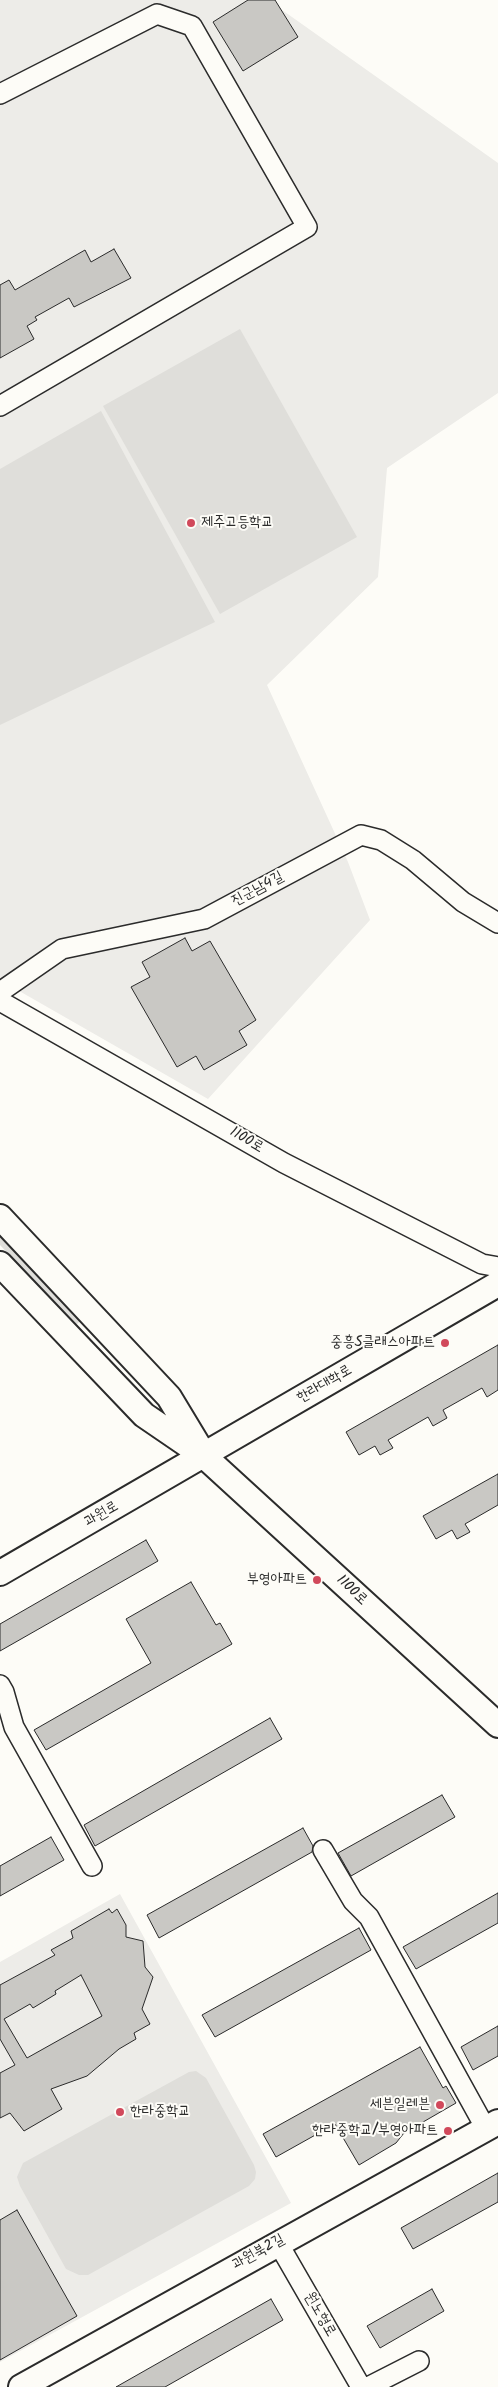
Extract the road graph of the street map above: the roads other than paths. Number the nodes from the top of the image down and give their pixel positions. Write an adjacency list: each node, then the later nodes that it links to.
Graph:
1 (0, 94): 2 (street)
2 (0, 406)
3 (498, 923): 4 (street, 진군남4길)
4 (0, 992)
5 (0, 1001): 8 (street, 1100로)
6 (0, 1217): 10 (main road, 1100로)
7 (0, 1264): 10 (main road, 1100로)
8 (498, 1267)
9 (498, 1284): 10 (main road, 한라대학로)
10 (204, 1456): 11 (main road, 과원로); 13 (main road, 1100로)
11 (0, 1573)
12 (0, 1685): 15 (street)
13 (498, 1725)
14 (323, 1850): 16 (street)
15 (92, 1866)
16 (492, 2125): 17 (main road, 과원북2길)
17 (278, 2242): 19 (main road, 과원북2길); 20 (street, 원노형로)
18 (419, 2361): 21 (street)
19 (21, 2387)
20 (361, 2387)
21 (368, 2387)

